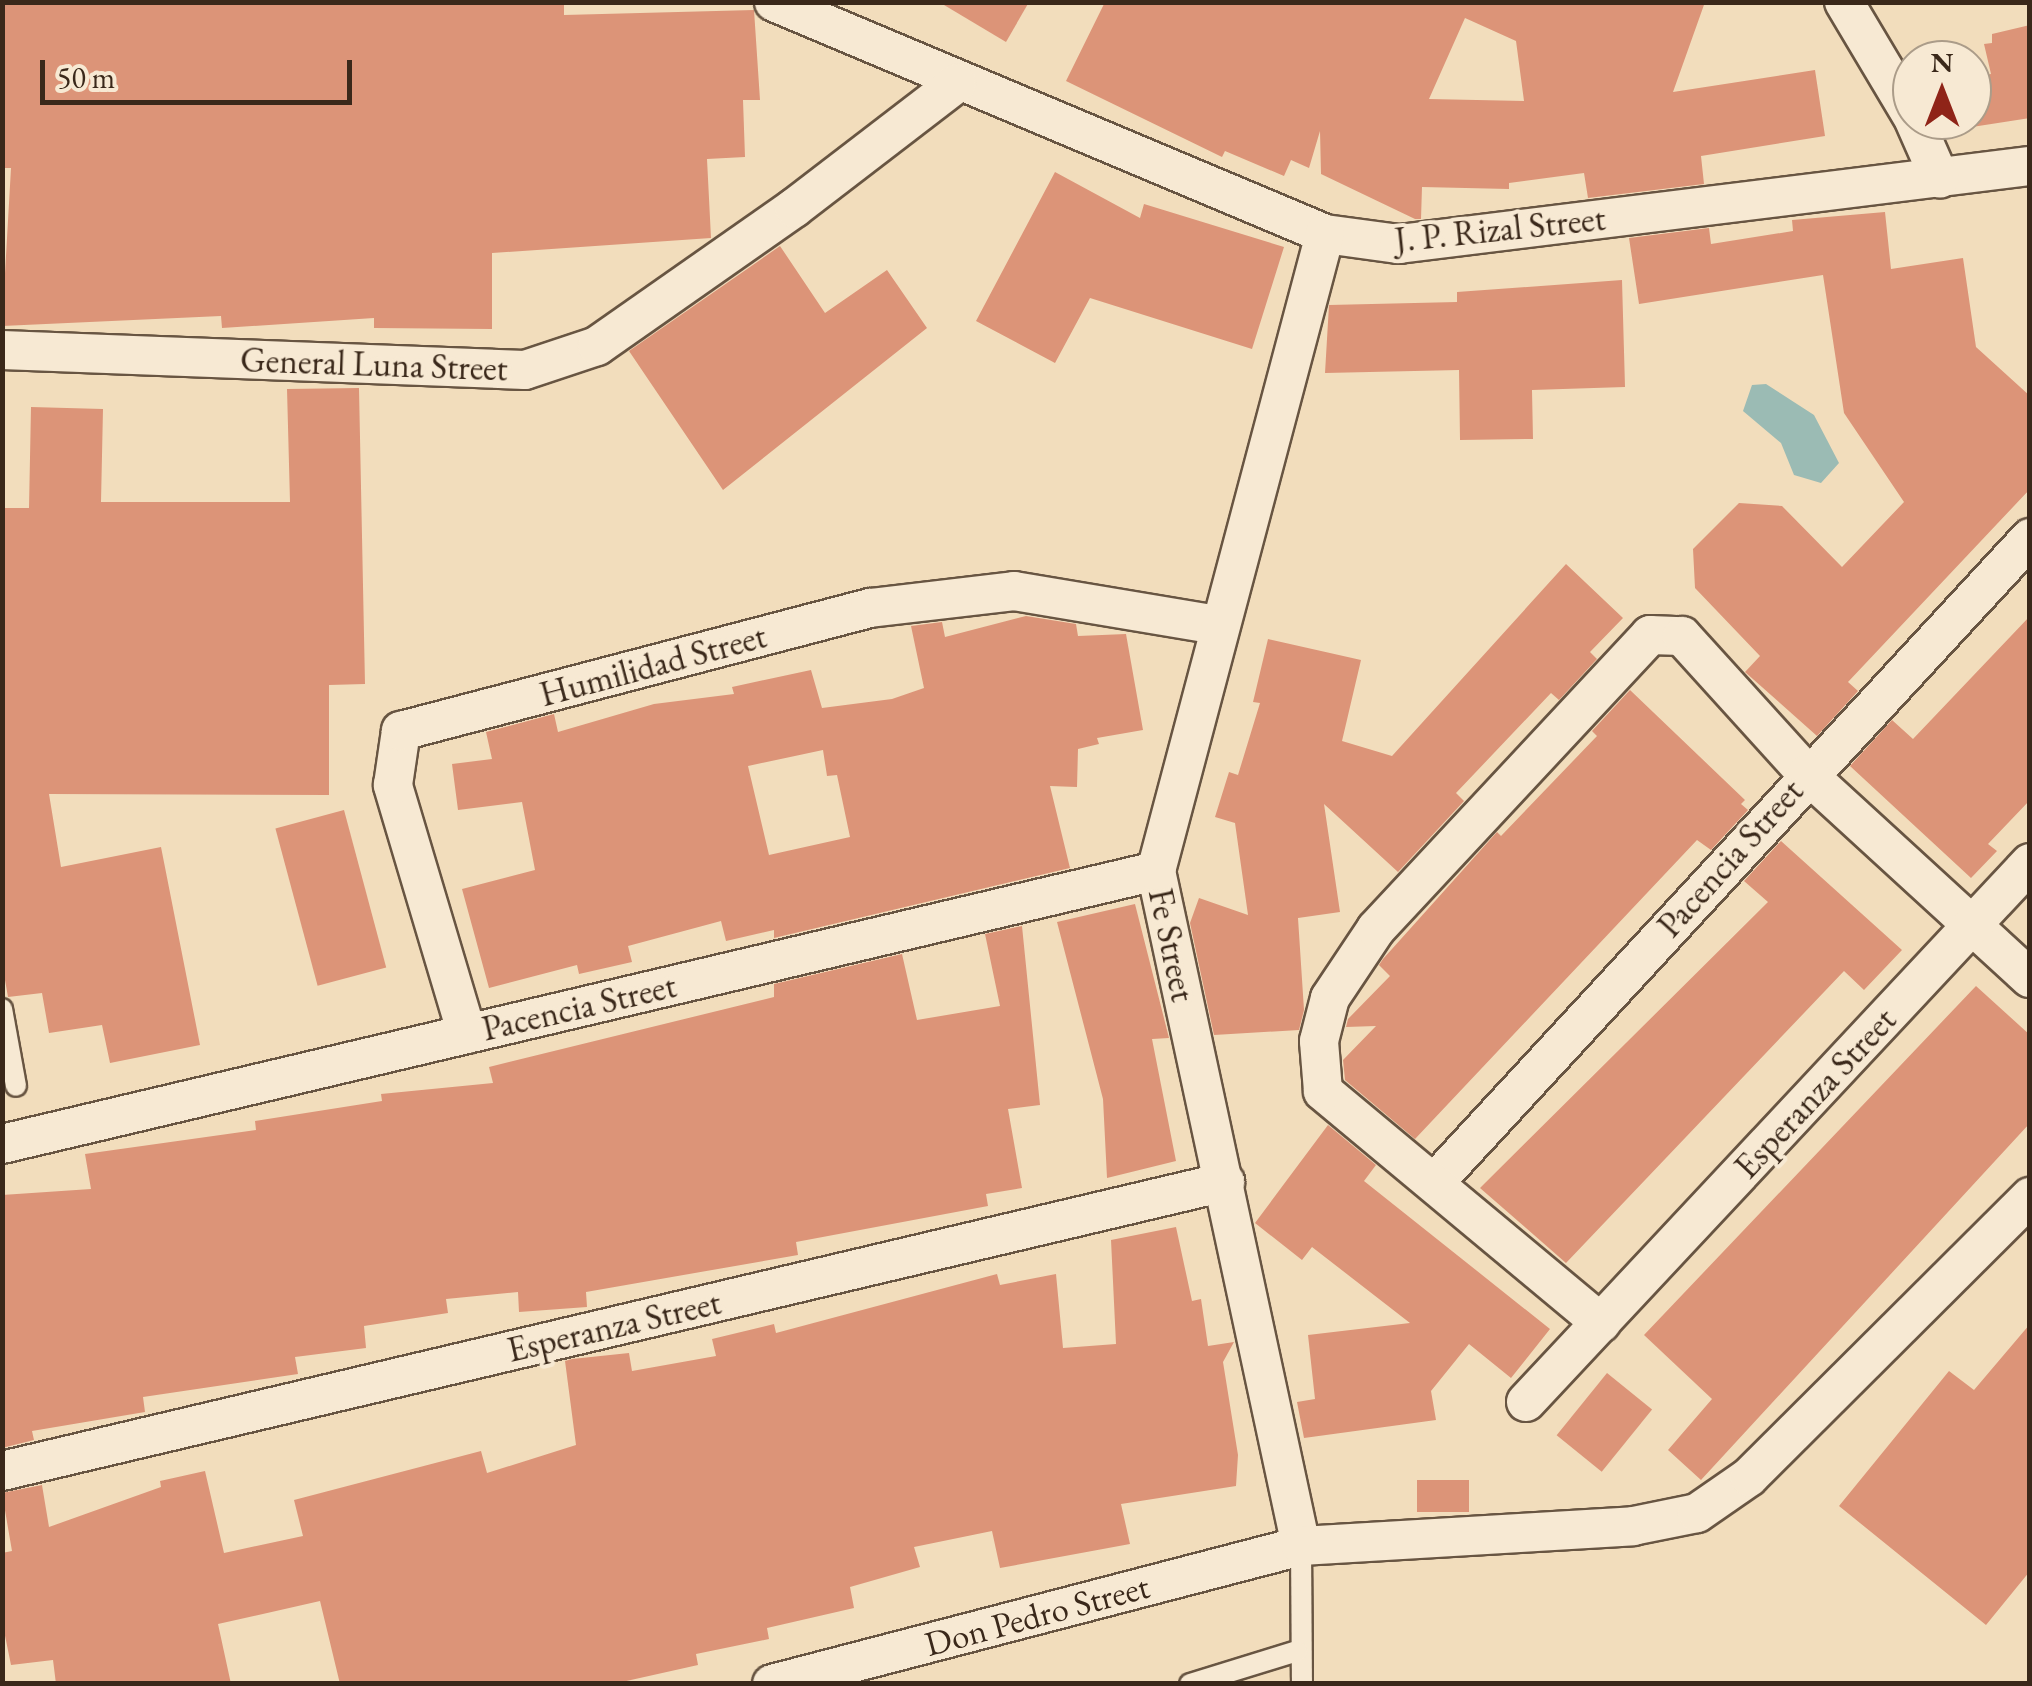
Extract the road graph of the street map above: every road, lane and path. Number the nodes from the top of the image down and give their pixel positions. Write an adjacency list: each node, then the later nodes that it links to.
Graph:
1 (774, 2): 3 (street, J. P. Rizal Street)
2 (1844, 2): 4 (street)
3 (957, 83): 8 (street, J. P. Rizal Street); 9 (street, General Luna Street)
4 (1892, 83)
5 (1923, 140): 7 (street)
6 (2030, 166): 7 (street, J. P. Rizal Street)
7 (1940, 179): 8 (street, J. P. Rizal Street)
8 (1325, 234): 11 (street, Fe Street)
9 (2, 350)
10 (2030, 538): 12 (street, Pacencia Street)
11 (1216, 625): 14 (street, Fe Street); 18 (street, Humilidad Street)
12 (1807, 774): 15 (street); 22 (street, Pacencia Street); 22 (street)
13 (2030, 863): 15 (street, Esperanza Street)
14 (1156, 870): 18 (street, Pacencia Street); 21 (street, Fe Street)
15 (1971, 926): 16 (street); 24 (street, Esperanza Street)
16 (2030, 978)
17 (2, 1008): 19 (lane)
18 (468, 1034): 20 (street, Pacencia Street)
19 (16, 1086)
20 (2, 1144)
21 (1224, 1182): 26 (street, Esperanza Street); 27 (street, Fe Street)
22 (1435, 1182): 24 (street)
23 (2030, 1197): 27 (street, Don Pedro Street)
24 (1601, 1323): 25 (street, Esperanza Street)
25 (1526, 1402)
26 (2, 1470)
27 (1302, 1546): 28 (lane); 29 (street, Don Pedro Street)
28 (1297, 1651): 30 (lane); 31 (lane)
29 (781, 1682)
30 (1190, 1684)
31 (1302, 1684)

